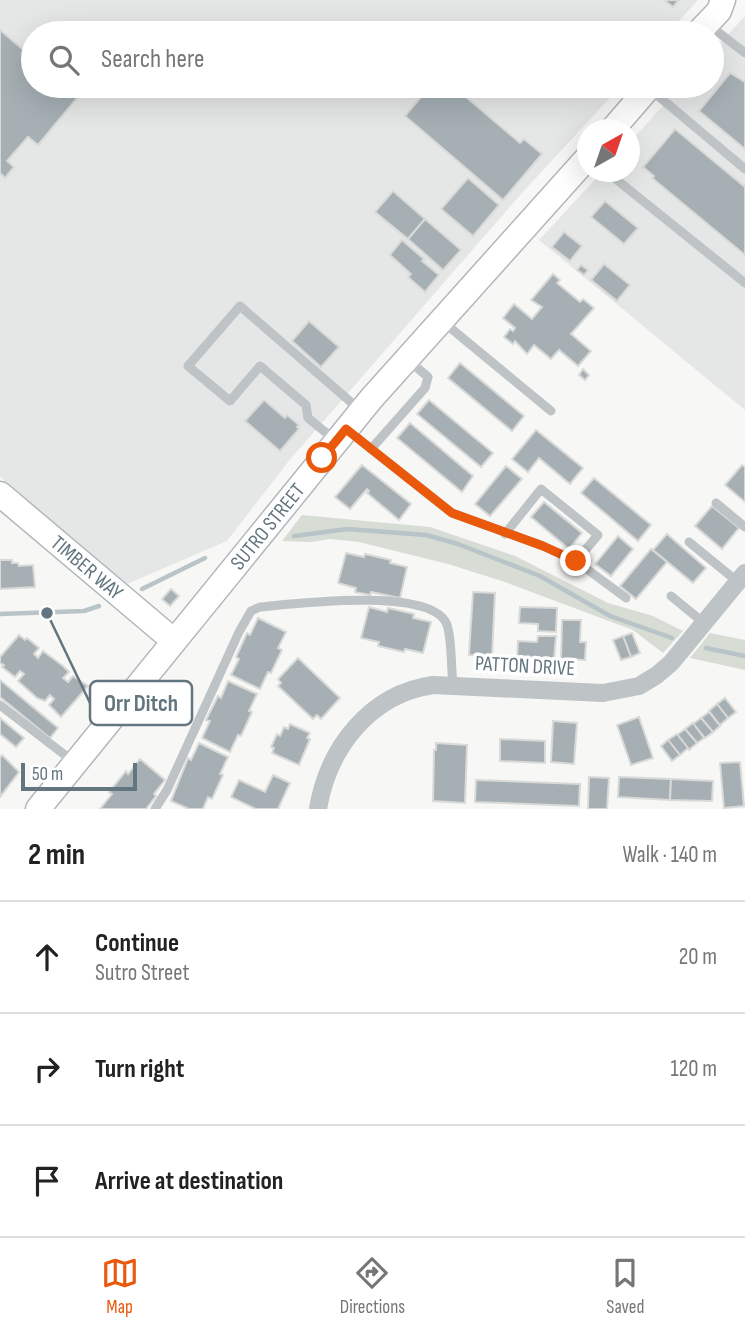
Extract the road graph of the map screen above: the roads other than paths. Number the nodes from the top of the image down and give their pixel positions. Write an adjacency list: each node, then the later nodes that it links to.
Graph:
1 (742, 0): 2 (main road)
2 (712, 17)
3 (724, 30): 4 (lane)
4 (745, 54)
5 (640, 98): 7 (main road)
6 (662, 98): 9 (lane)
7 (621, 119)
8 (577, 168): 12 (main road, SUTRO STREET)
9 (745, 169)
10 (619, 182): 11 (lane)
11 (745, 283)
12 (441, 320): 13 (main road, SUTRO STREET); 14 (lane)
13 (407, 359): 15 (main road, SUTRO STREET); 16 (lane)
14 (551, 411)
15 (348, 427): 15 (lane); 16 (lane); 27 (main road, SUTRO STREET)
16 (370, 449): 20 (lane)
17 (0, 494): 27 (main road, TIMBER WAY)
18 (716, 503): 19 (lane)
19 (745, 527)
20 (505, 534): 22 (lane); 22 (lane)
21 (689, 542): 23 (lane)
22 (576, 561): 25 (lane)
23 (741, 577): 26 (street, PATTON DRIVE)
24 (671, 596): 26 (lane)
25 (626, 598)
26 (704, 623): 28 (street, PATTON DRIVE)
27 (174, 641): 30 (main road, SUTRO STREET)
28 (453, 685): 32 (lane); 33 (street, PATTON DRIVE)
29 (0, 705): 30 (lane)
30 (75, 763): 31 (main road, SUTRO STREET)
31 (38, 809)
32 (155, 809)
33 (318, 809)

